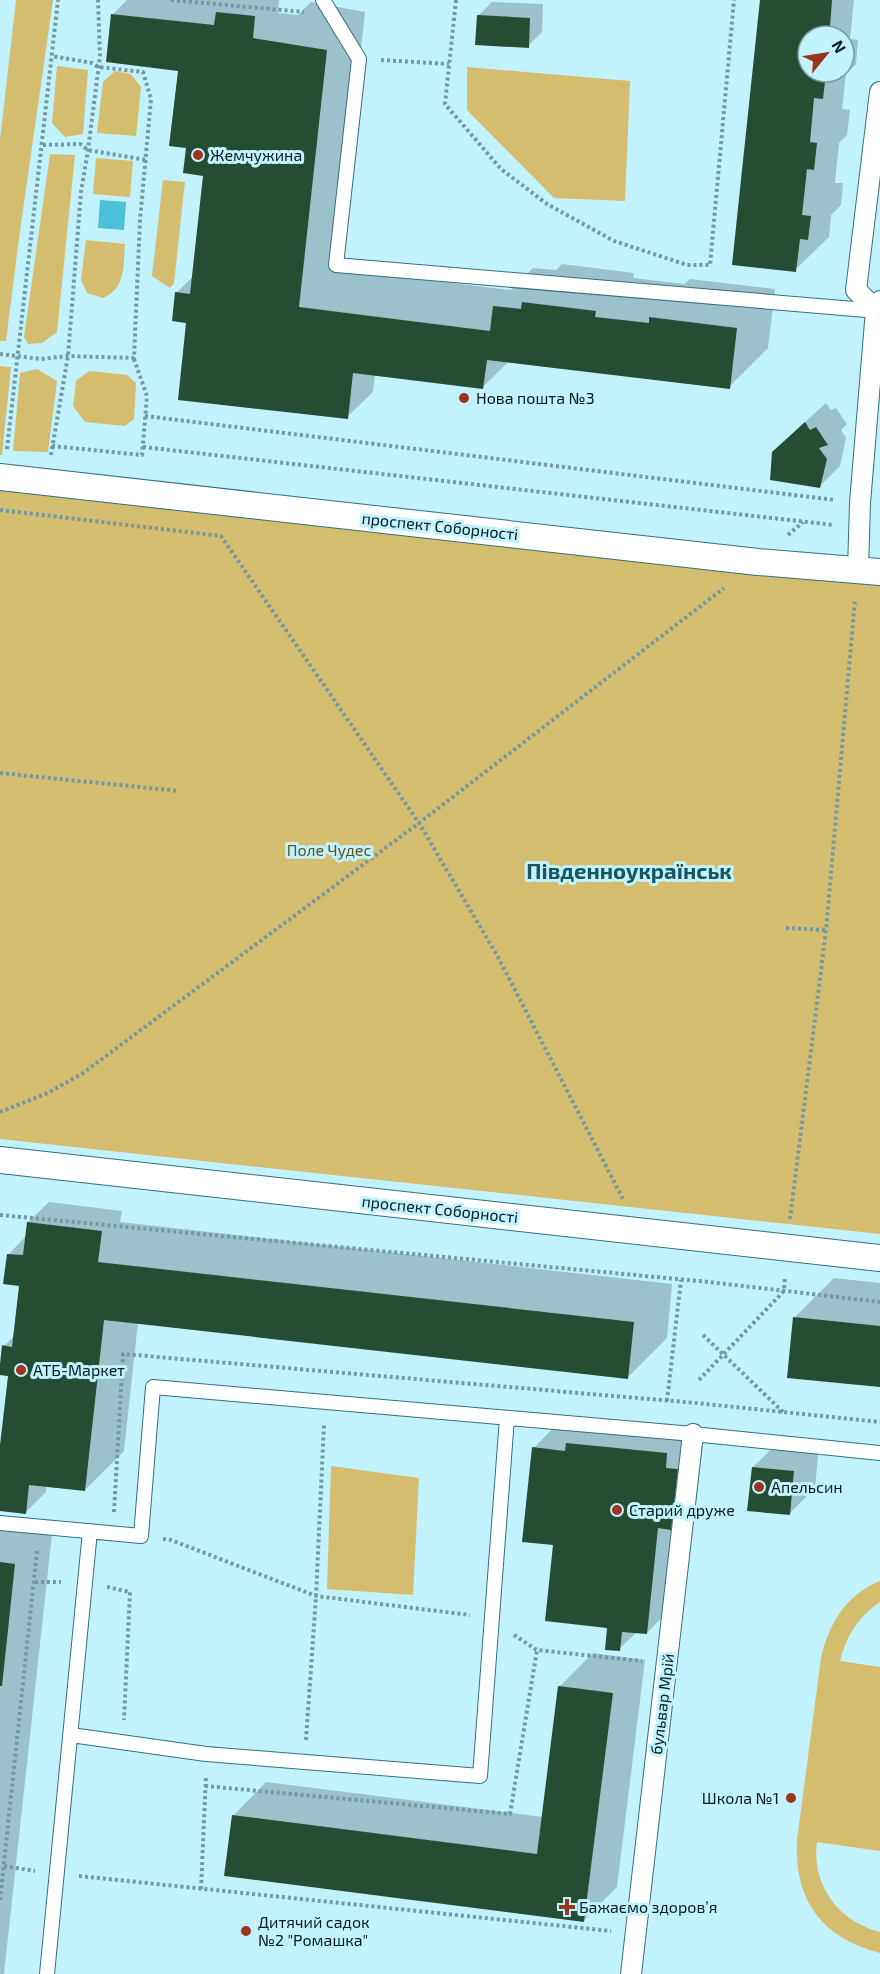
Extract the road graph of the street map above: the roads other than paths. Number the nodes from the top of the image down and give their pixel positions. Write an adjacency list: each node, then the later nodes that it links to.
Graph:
1 (323, 0): 3 (lane)
2 (880, 92): 3 (street)
3 (879, 308): 5 (street)
4 (0, 477): 5 (street, проспект Соборності)
5 (869, 571)
6 (0, 1160): 7 (street, проспект Соборності)
7 (880, 1258)
8 (507, 1418): 9 (lane); 12 (lane); 13 (lane)
9 (693, 1434): 10 (lane); 15 (street, бульвар Мрій)
10 (880, 1453)
11 (0, 1523): 12 (lane)
12 (90, 1531): 13 (lane)
13 (71, 1735): 14 (lane)
14 (47, 1974)
15 (631, 1974)

